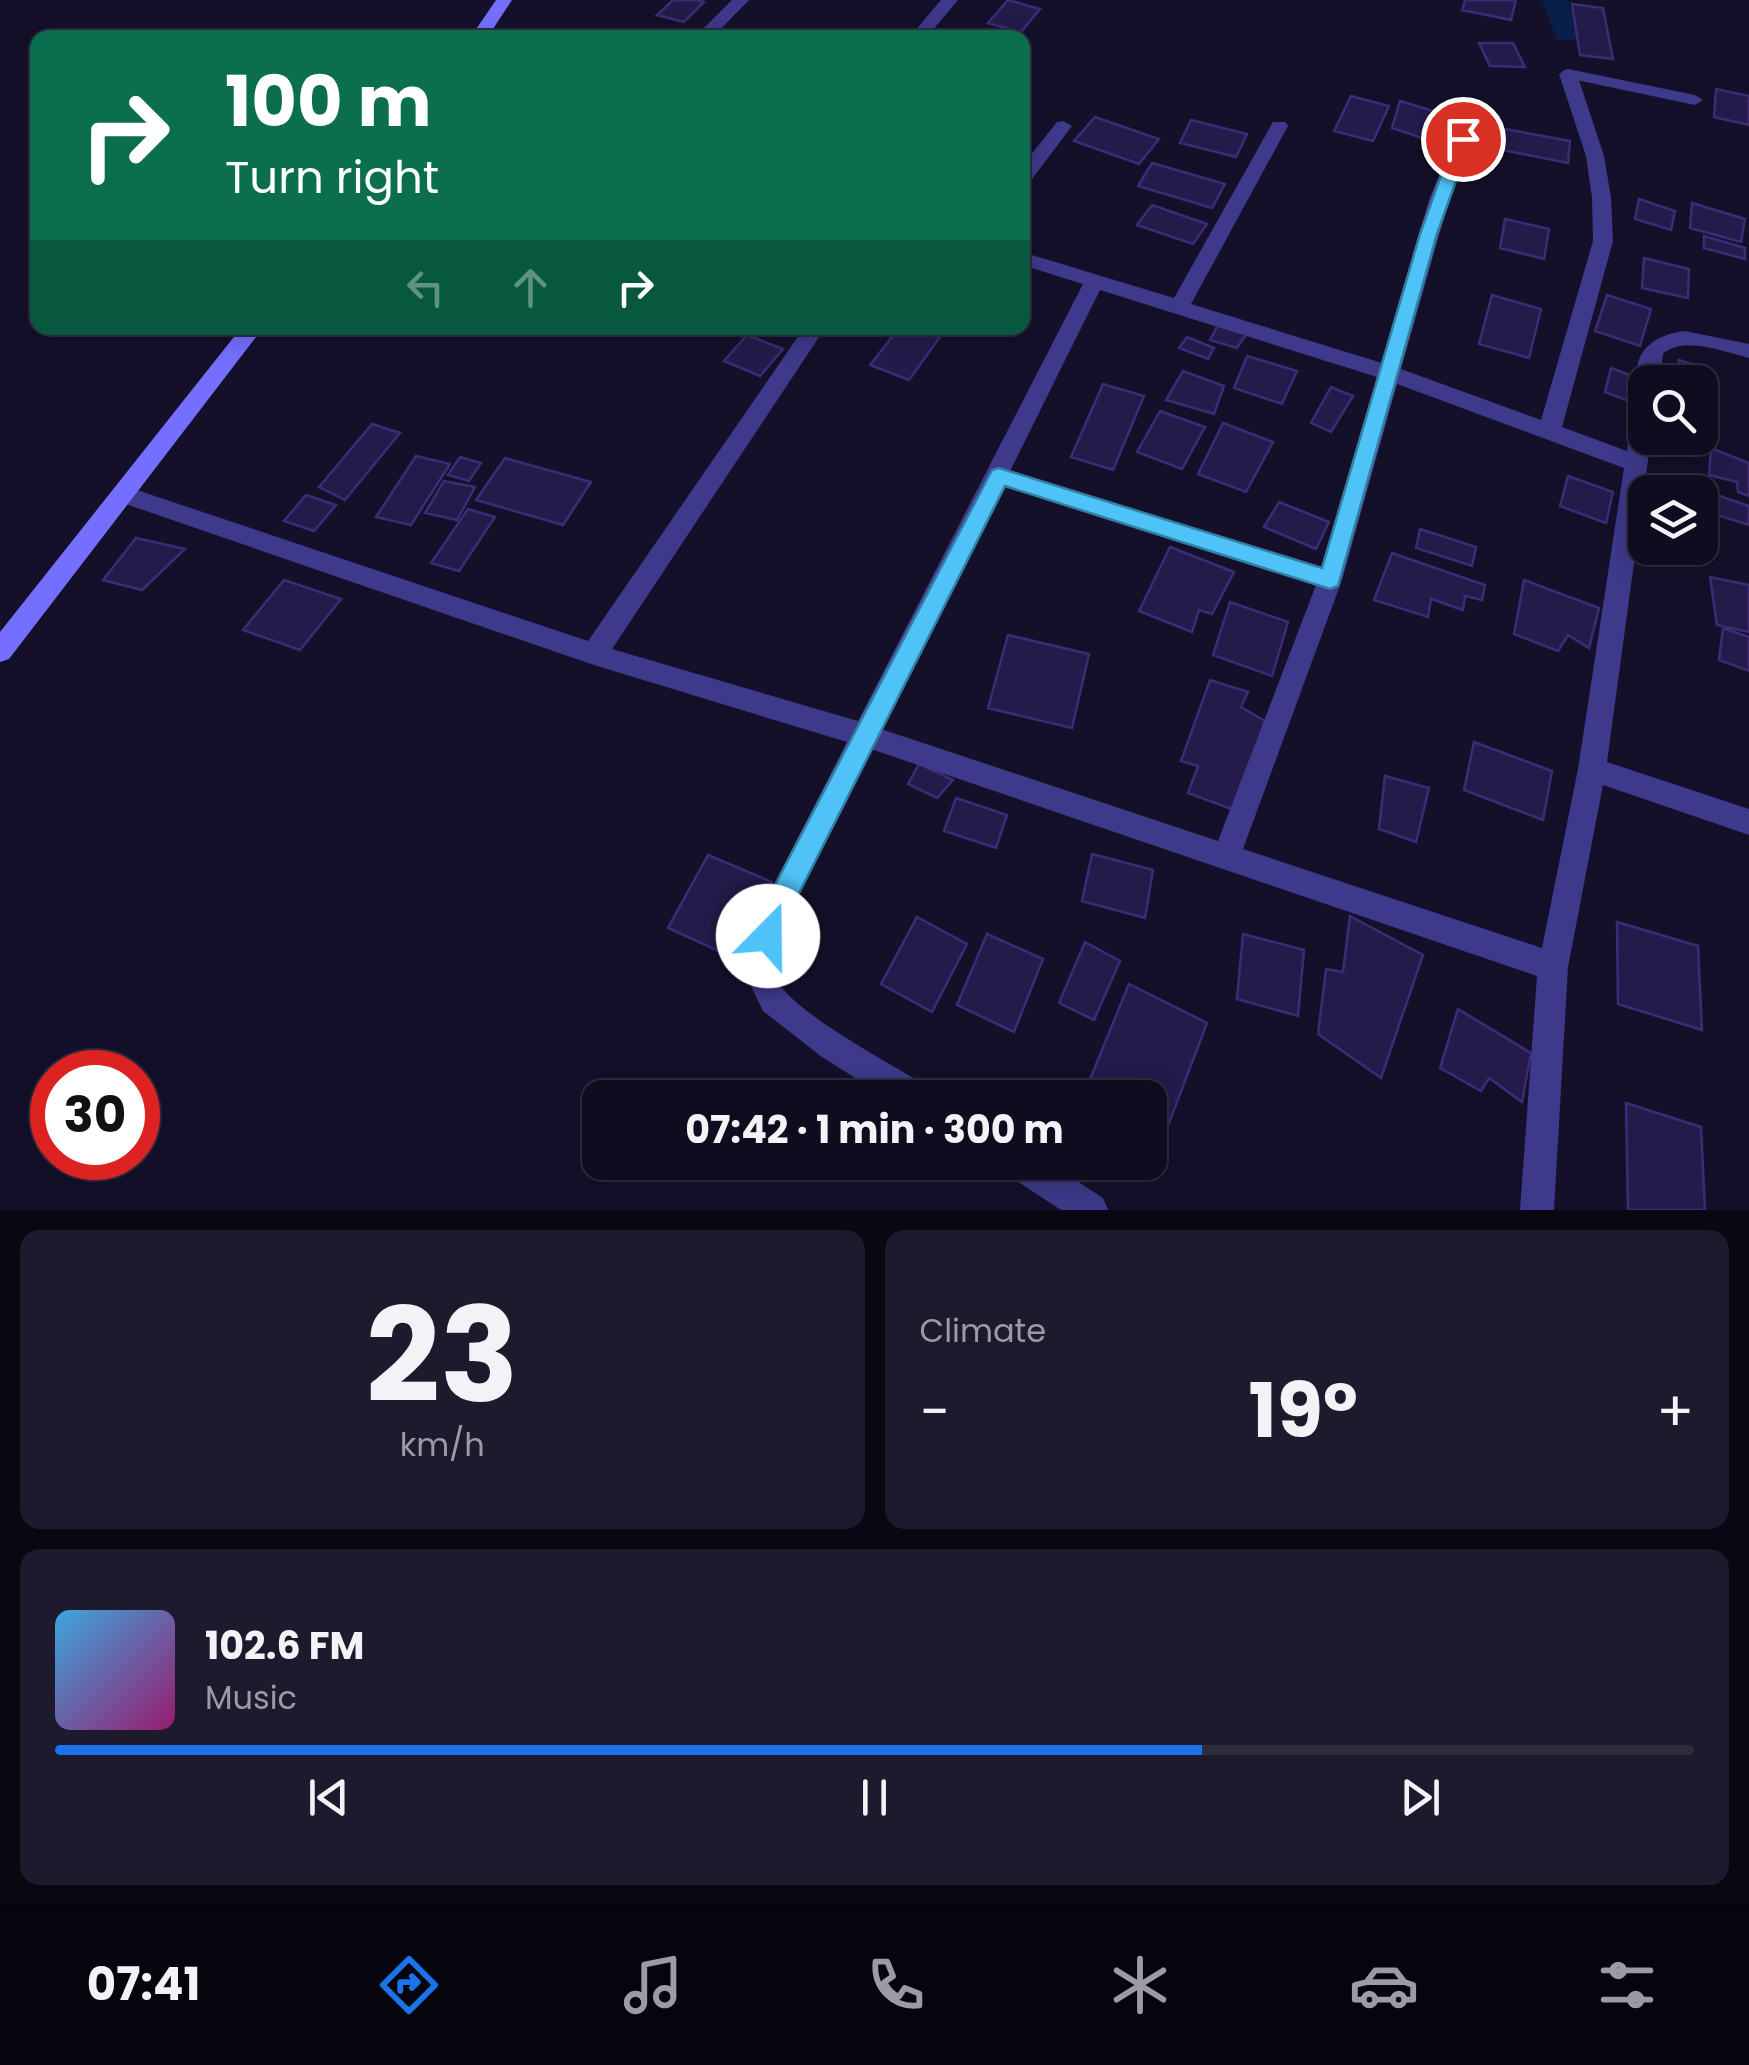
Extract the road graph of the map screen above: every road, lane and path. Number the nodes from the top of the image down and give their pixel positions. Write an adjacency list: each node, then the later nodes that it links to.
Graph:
1 (504, 0): 4 (main road)
2 (741, 0): 5 (street)
3 (950, 0): 6 (street)
4 (483, 30)
5 (710, 30)
6 (924, 30)
7 (1568, 74): 8 (lane); 21 (street)
8 (1695, 100)
9 (1475, 108): 20 (street)
10 (1064, 126): 12 (street)
11 (1279, 126): 15 (street)
12 (1030, 169)
13 (1030, 260): 14 (street)
14 (1095, 280): 15 (street); 24 (street)
15 (1178, 306): 20 (street)
16 (247, 335): 25 (main road)
17 (810, 335): 28 (street)
18 (1749, 351): 19 (street)
19 (1650, 365)
20 (1387, 372): 21 (street); 26 (street)
21 (1550, 432): 23 (street)
22 (1636, 455): 23 (street)
23 (1635, 463): 30 (street)
24 (999, 476): 26 (street); 29 (street)
25 (122, 494): 27 (main road); 28 (street)
26 (1330, 580): 32 (street)
27 (0, 651)
28 (594, 654): 29 (street)
29 (864, 735): 32 (street); 34 (street)
30 (1592, 770): 31 (street); 33 (street)
31 (1749, 822)
32 (1227, 855): 33 (street)
33 (1553, 967): 37 (street)
34 (889, 1080)
35 (1045, 1180): 36 (street)
36 (1091, 1210)
37 (1537, 1210)

